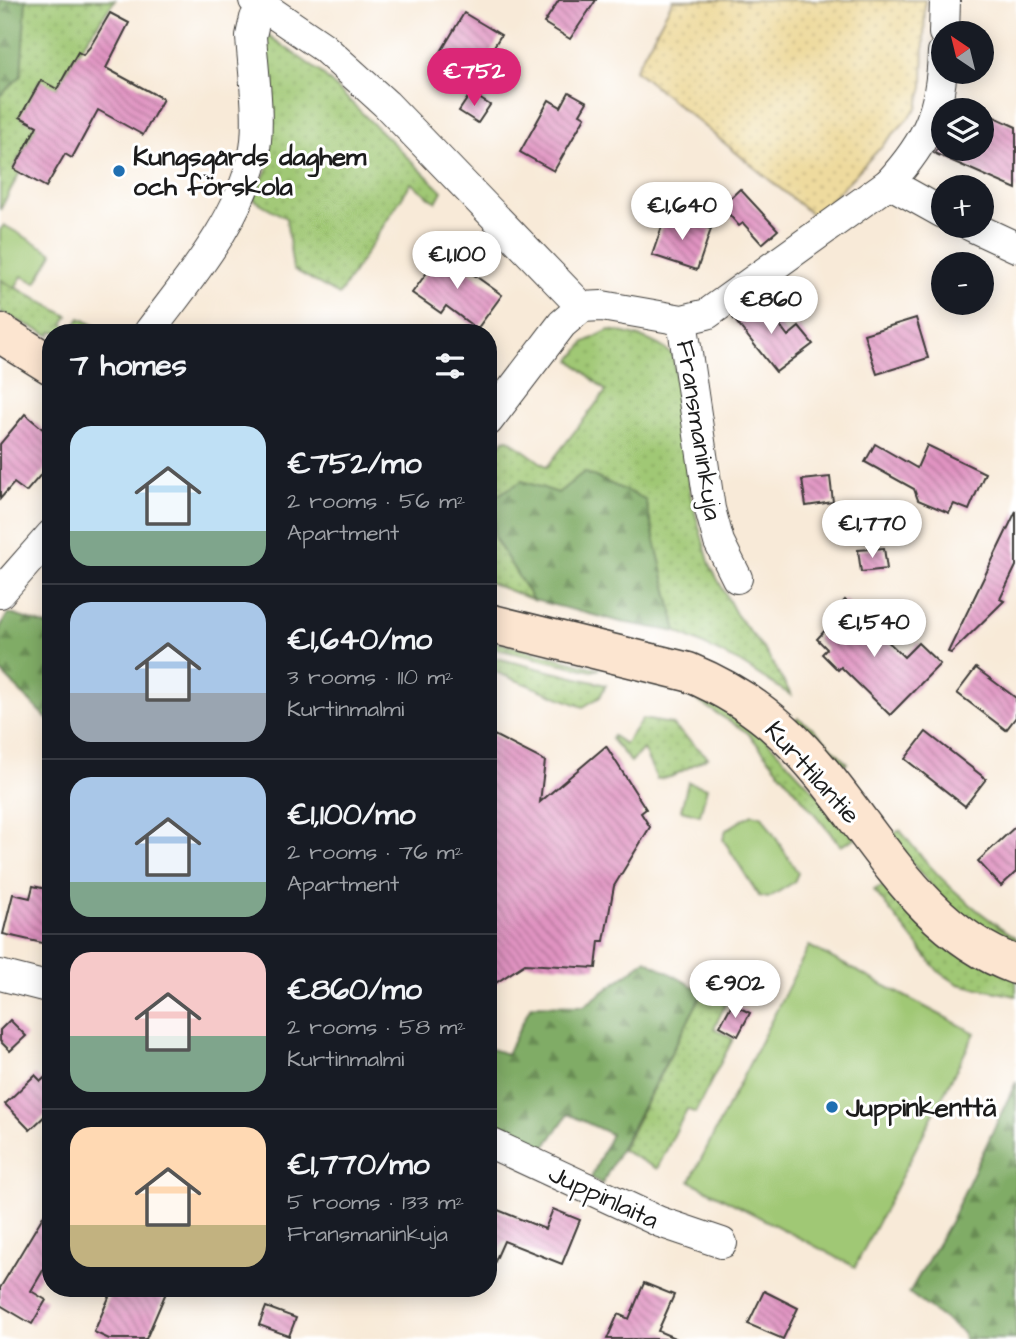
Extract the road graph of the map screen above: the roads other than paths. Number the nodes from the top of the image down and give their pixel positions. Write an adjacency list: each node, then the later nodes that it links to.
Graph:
1 (945, 0): 3 (street)
2 (260, 4): 9 (street); 11 (street)
3 (944, 21)
4 (940, 84): 5 (street)
5 (889, 183): 6 (street); 10 (street)
6 (931, 206)
7 (994, 237): 8 (street)
8 (1016, 247)
9 (582, 307): 10 (street); 14 (street)
10 (682, 320): 16 (street, Fransmaninkuja)
11 (155, 324)
12 (0, 333): 13 (street)
13 (42, 359)
14 (497, 409)
15 (42, 545): 17 (street)
16 (737, 578)
17 (0, 593)
18 (497, 625): 19 (street, Kurttilantie)
19 (1016, 965)
20 (0, 975): 21 (street)
21 (42, 986)
22 (497, 1146): 23 (street, Juppinlaita)
23 (722, 1243)

